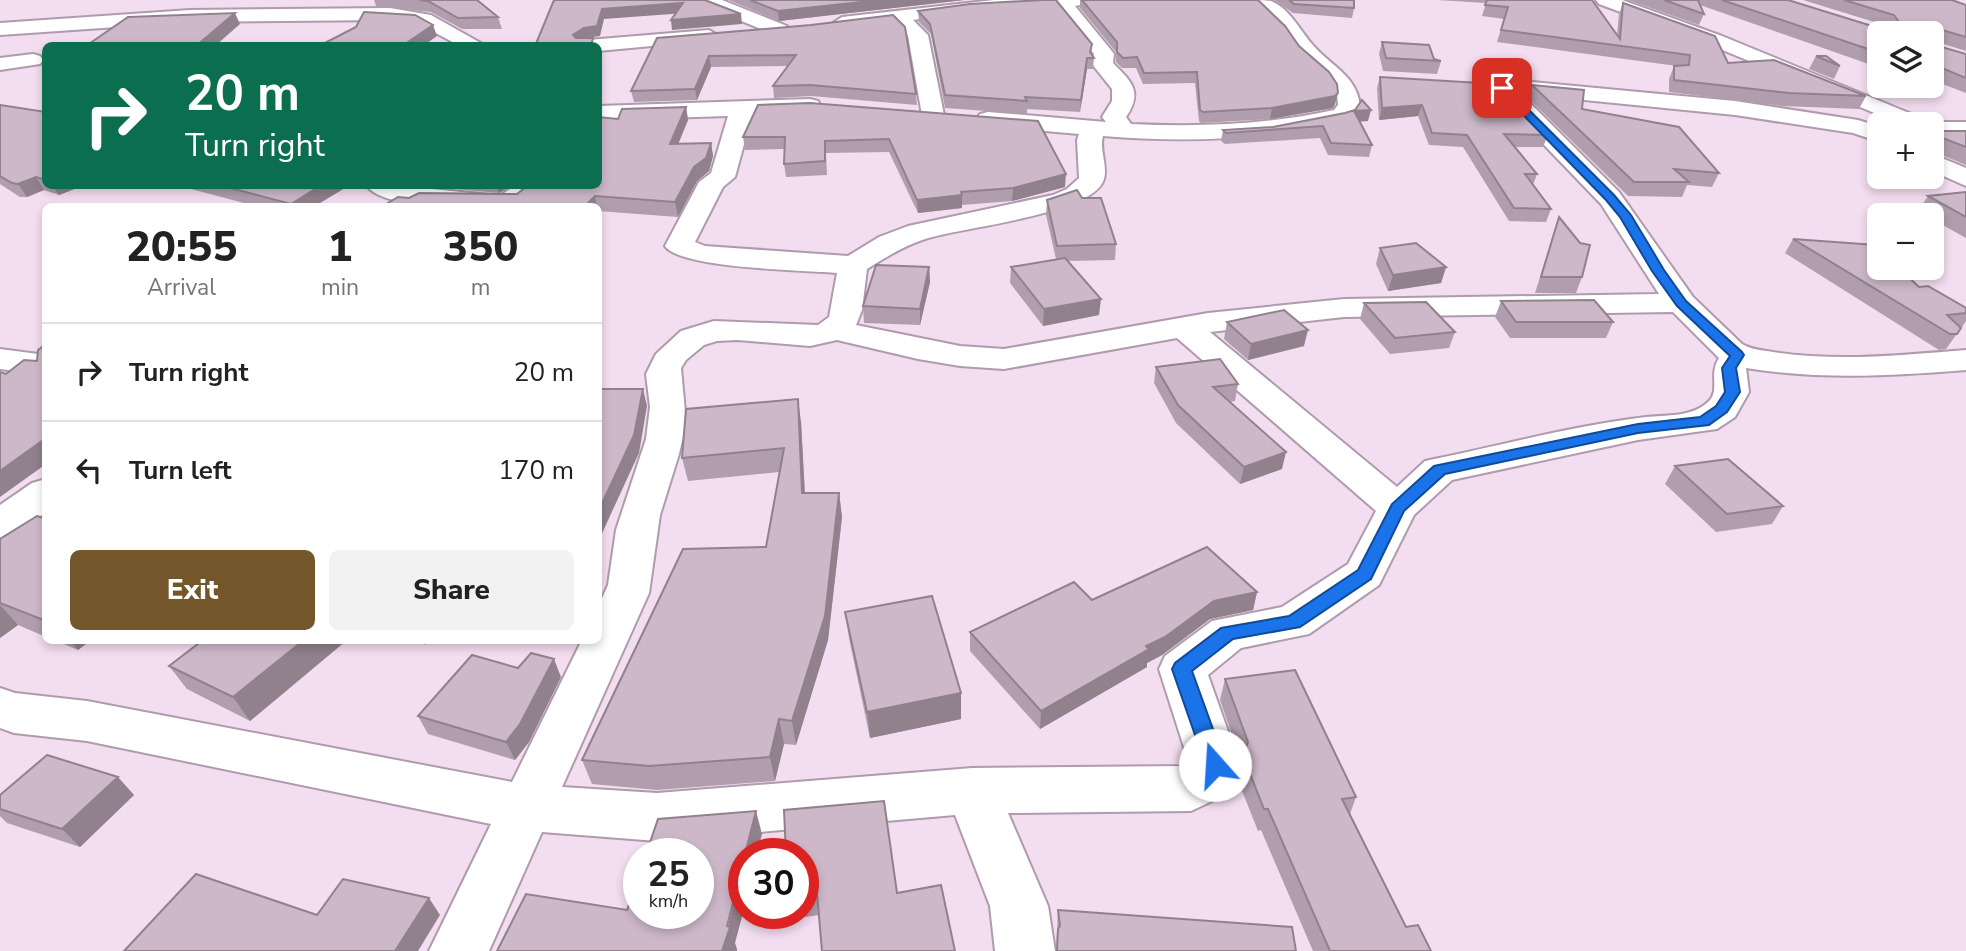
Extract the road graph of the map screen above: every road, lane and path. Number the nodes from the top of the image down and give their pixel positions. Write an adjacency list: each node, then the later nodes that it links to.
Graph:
1 (353, 0): 7 (street)
2 (706, 0): 12 (street)
3 (1258, 0): 17 (street)
4 (1605, 0): 21 (street)
5 (1071, 1): 8 (street); 25 (street)
6 (42, 7): 10 (street)
7 (327, 13): 10 (street); 13 (street)
8 (899, 16): 9 (street); 23 (street)
9 (824, 26)
10 (5, 29)
11 (800, 29): 12 (street)
12 (780, 30): 14 (street)
13 (468, 42)
14 (602, 45)
15 (33, 60): 16 (street)
16 (0, 64)
17 (1337, 76): 18 (street); 25 (street)
18 (1362, 77)
19 (834, 107): 20 (street)
20 (742, 108): 24 (street); 36 (street)
21 (1892, 112)
22 (908, 113): 23 (street)
23 (933, 114): 25 (street)
24 (603, 116)
25 (1108, 129): 36 (street)
26 (1867, 129): 37 (street)
27 (1944, 129): 28 (street)
28 (1966, 130)
29 (1944, 167): 30 (street)
30 (1966, 178)
31 (526, 189): 35 (street)
32 (390, 190): 33 (street); 34 (street)
33 (375, 203)
34 (491, 203)
35 (509, 203)
36 (853, 265): 39 (street)
37 (1681, 303): 38 (street); 40 (street)
38 (1184, 327): 39 (street); 45 (street)
39 (835, 330): 49 (street)
40 (1737, 355): 42 (street); 45 (street)
41 (0, 359): 43 (street)
42 (1966, 360)
43 (42, 364)
44 (42, 495): 46 (street)
45 (1397, 508): 48 (street)
46 (0, 525)
47 (0, 708): 49 (street)
48 (972, 790): 49 (street); 51 (street)
49 (528, 808): 50 (street)
50 (459, 951)
51 (1026, 951)

